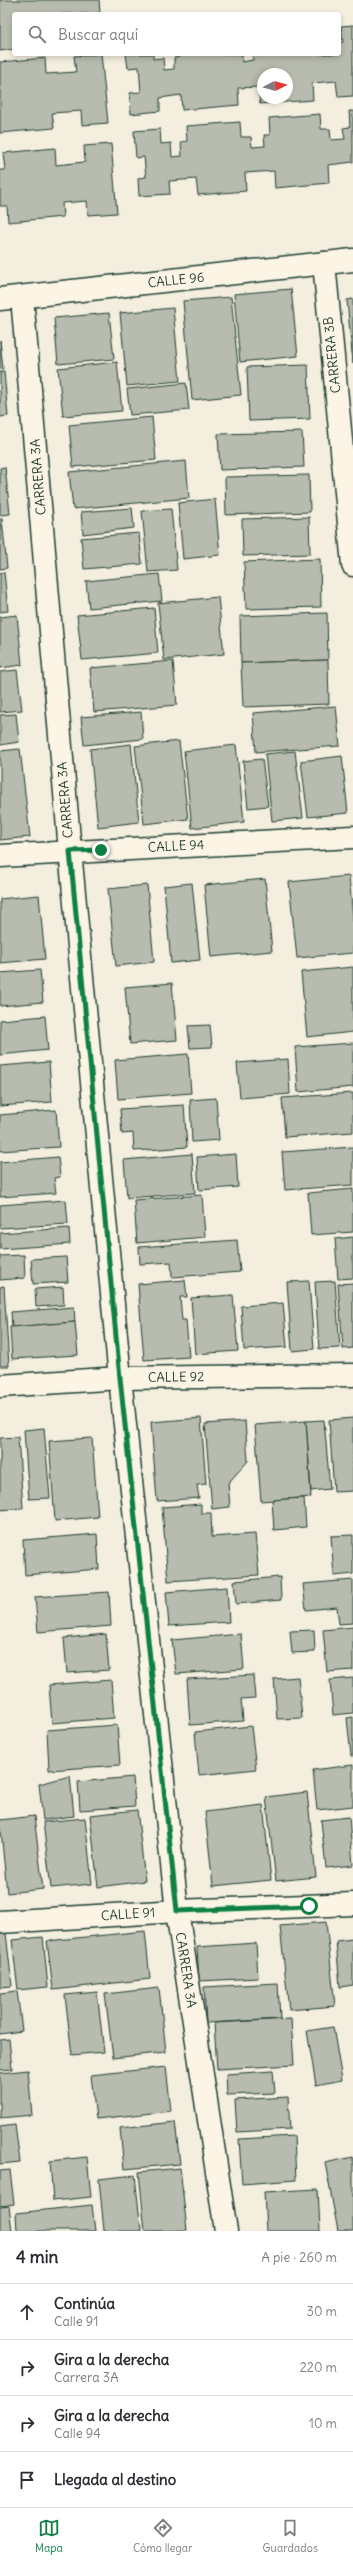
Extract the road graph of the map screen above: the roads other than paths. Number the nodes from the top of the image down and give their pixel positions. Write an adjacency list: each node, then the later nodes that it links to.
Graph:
1 (353, 260): 2 (street, CALLE 96)
2 (324, 263): 3 (street, CALLE 96); 5 (street, CARRERA 3B)
3 (22, 297): 4 (street, CALLE 96); 7 (street, CARRERA 3A)
4 (0, 299)
5 (353, 565)
6 (353, 838): 7 (street, CALLE 94)
7 (70, 851): 8 (street, CALLE 94); 10 (street, CARRERA 3A)
8 (0, 856)
9 (353, 1374): 10 (street, CALLE 92)
10 (120, 1378): 11 (street, CALLE 92); 13 (street, CARRERA 3A)
11 (0, 1386)
12 (353, 1904): 13 (street, CALLE 91)
13 (177, 1911): 14 (street, CALLE 91); 15 (street, CARRERA 3A)
14 (0, 1922)
15 (226, 2231)

